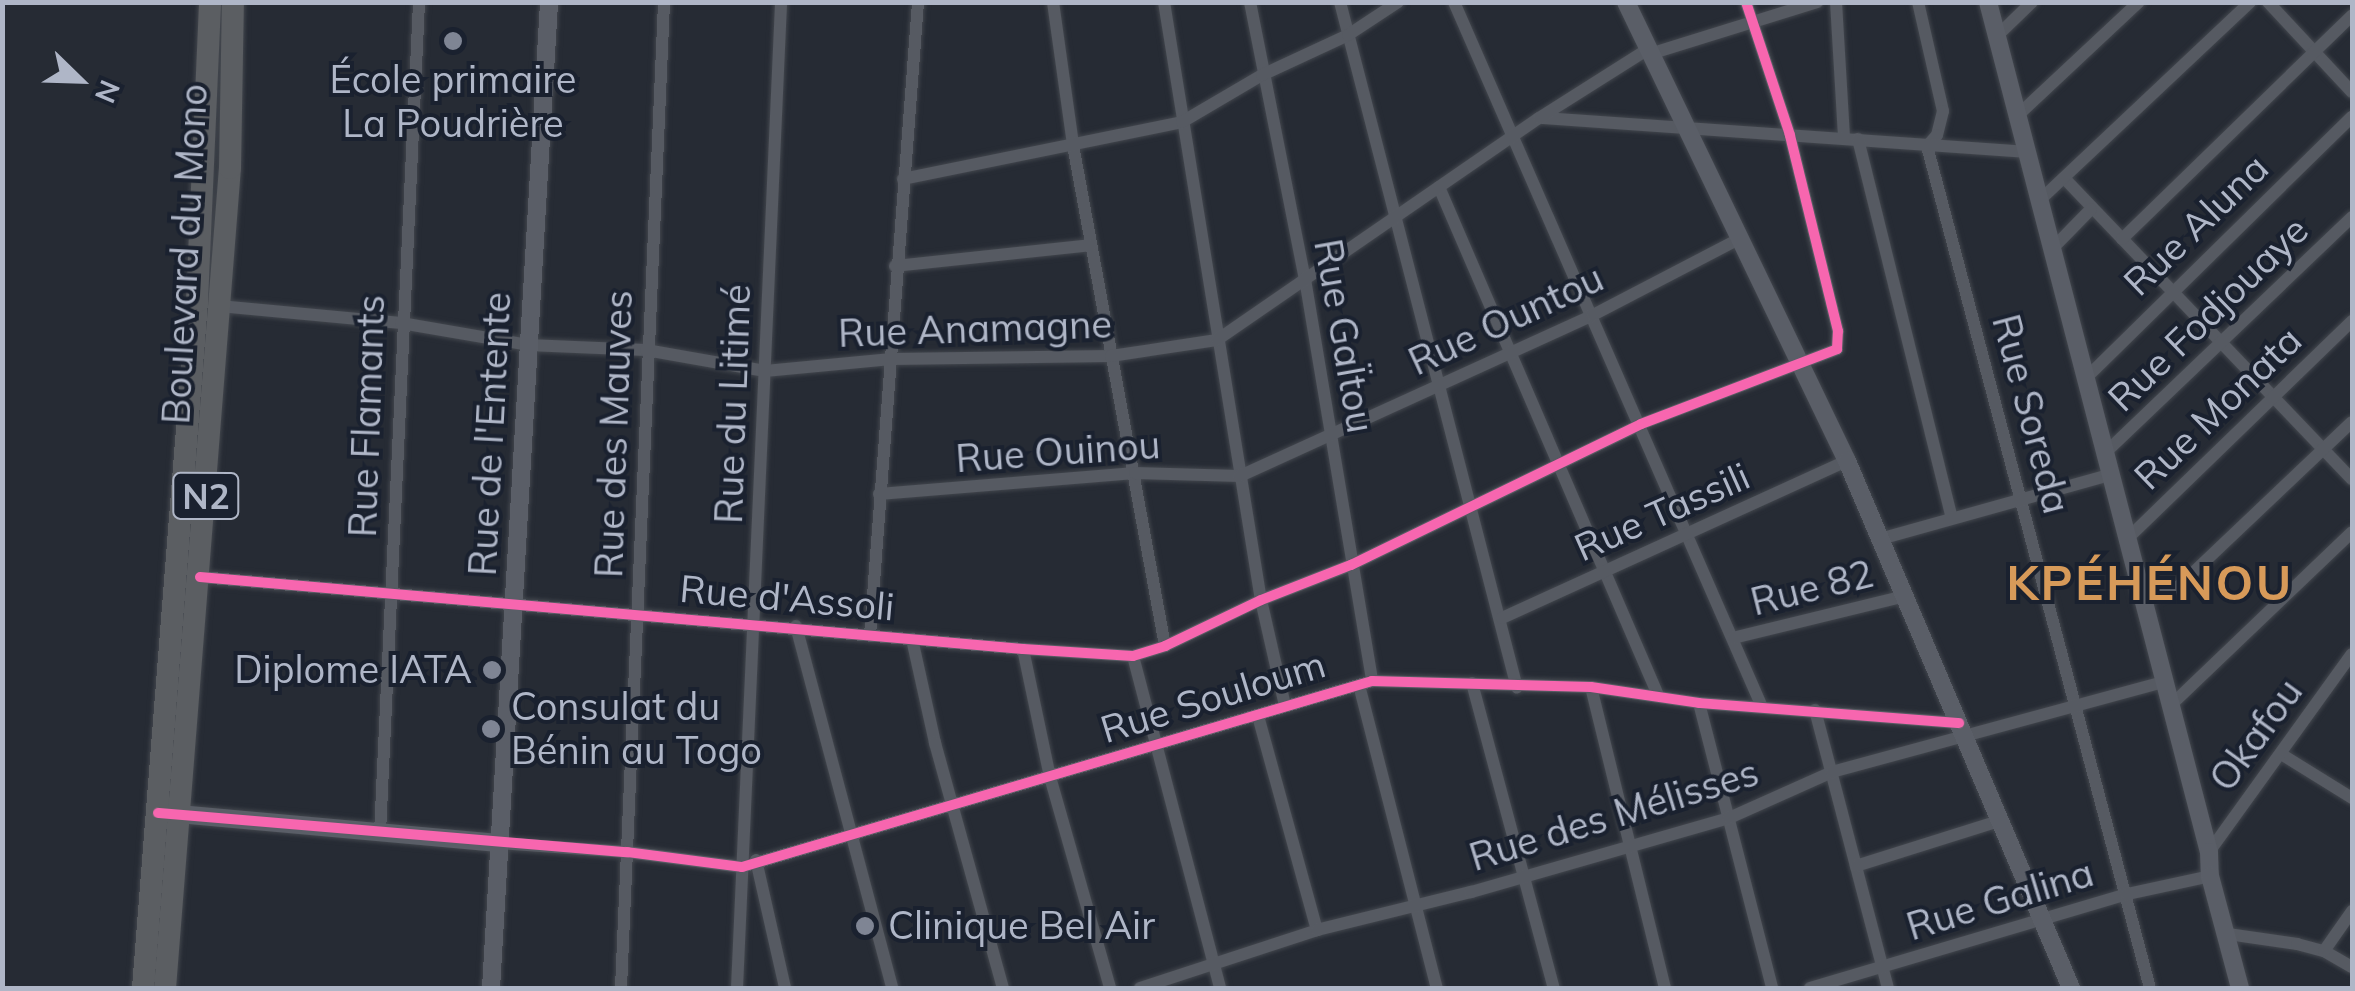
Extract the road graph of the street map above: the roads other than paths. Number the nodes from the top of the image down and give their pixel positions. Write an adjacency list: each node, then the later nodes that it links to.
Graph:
1 (210, 2): 131 (highway, Boulevard du Mono / N2)
2 (232, 2): 57 (highway, Boulevard du Mono / N2)
3 (419, 2): 60 (street, Rue Flamants)
4 (549, 2): 63 (street, Rue de l'Entente)
5 (664, 2): 64 (street, Rue des Mauves)
6 (780, 2): 69 (street, Rue du Litimé)
7 (918, 2): 44 (street)
8 (1053, 2): 40 (street)
9 (1164, 2): 35 (street)
10 (1250, 2): 30 (street, Rue GaÏtou)
11 (1340, 2): 26 (street)
12 (1398, 2): 26 (street)
13 (1454, 2): 37 (street)
14 (1626, 2): 28 (street)
15 (1746, 2): 25 (street)
16 (1817, 2): 25 (street, Rue Anamagne)
17 (1836, 2): 39 (street)
18 (1918, 2): 41 (street)
19 (1988, 2): 27 (street)
20 (2032, 2): 27 (street)
21 (2139, 2): 32 (street)
22 (2250, 2): 43 (street)
23 (2268, 2): 29 (street)
24 (2352, 15): 29 (street)
25 (1754, 25): 28 (street, Rue Anamagne); 38 (street)
26 (1348, 35): 30 (street); 48 (street)
27 (1997, 36): 32 (street)
28 (1649, 52): 34 (street, Rue Anamagne); 36 (street)
29 (2315, 52): 31 (street); 51 (street)
30 (1262, 75): 35 (street); 55 (street, Rue GaÏtou)
31 (2352, 92)
32 (2017, 116): 42 (street)
33 (2352, 117): 56 (street, Rue Aluna)
34 (1539, 118): 36 (street); 37 (street, Rue Anamagne)
35 (1182, 122): 40 (street); 61 (street)
36 (1686, 127): 38 (street); 50 (street)
37 (1515, 135): 45 (street, Rue Anamagne); 58 (street)
38 (1790, 136): 39 (street); 68 (street, Rue d'Assoli)
39 (1851, 138): 41 (street); 87 (street)
40 (1073, 145): 44 (street); 52 (street)
41 (1928, 146): 42 (street); 85 (street, Rue Soreda)
42 (2026, 152): 46 (street)
43 (2066, 178): 46 (street); 47 (street)
44 (903, 179): 54 (street)
45 (1439, 187): 48 (street, Rue Anamagne); 65 (street)
46 (2040, 200): 53 (street)
47 (2091, 209): 51 (street); 53 (street)
48 (1396, 216): 55 (street, Rue Anamagne); 71 (street)
49 (2352, 218): 62 (street, Rue Fodjouaye)
50 (1740, 238): 58 (street, Rue Ountou); 68 (street)
51 (2122, 239): 56 (street)
52 (1091, 245): 54 (street); 66 (street)
53 (2051, 250): 70 (street)
54 (895, 266): 67 (street)
55 (1304, 279): 61 (street, Rue Anamagne); 75 (street, Rue GaÏtou)
56 (2170, 292): 62 (street); 70 (street, Rue Aluna)
57 (219, 306): 60 (street, Rue Anamagne); 94 (highway, Boulevard du Mono / N2)
58 (1592, 315): 65 (street, Rue Ountou); 74 (street)
59 (2352, 321): 72 (street, Rue Monata)
60 (400, 323): 63 (street, Rue Anamagne); 95 (street, Rue Flamants)
61 (1217, 340): 66 (street, Rue Anamagne); 82 (street)
62 (2221, 344): 72 (street); 77 (street, Rue Fodjouaye)
63 (528, 345): 64 (street, Rue Anamagne); 99 (street, Rue de l'Entente)
64 (646, 350): 69 (street, Rue Anamagne); 100 (street, Rue des Mauves)
65 (1510, 351): 71 (street, Rue Ountou); 79 (street)
66 (1111, 356): 67 (street, Rue Anamagne); 80 (street)
67 (891, 359): 69 (street, Rue Anamagne); 84 (street)
68 (1799, 363): 74 (street, Rue d'Assoli); 78 (street)
69 (765, 371): 102 (street, Rue du Litimé)
70 (2085, 379): 77 (street)
71 (1440, 384): 75 (street, Rue Ountou); 86 (street)
72 (2272, 396): 76 (street); 91 (street, Rue Monata)
73 (2352, 422): 76 (street)
74 (1641, 424): 79 (street, Rue d'Assoli); 89 (street)
75 (1332, 433): 82 (street, Rue Ountou); 92 (street, Rue GaÏtou)
76 (2323, 450): 83 (street); 98 (street)
77 (2104, 454): 81 (street)
78 (1847, 461): 89 (street, Rue Tassili); 90 (street)
79 (1558, 464): 86 (street, Rue d'Assoli); 93 (street)
80 (1135, 473): 82 (street, Rue Ouinou); 84 (street, Rue Ouinou); 107 (street)
81 (2109, 474): 85 (street); 91 (street)
82 (1240, 476): 97 (street)
83 (2352, 479)
84 (879, 494): 104 (street)
85 (2022, 497): 87 (street); 119 (street, Rue Soreda)
86 (1472, 506): 92 (street, Rue d'Assoli); 101 (street)
87 (1952, 518): 90 (street)
88 (2352, 532): 120 (street)
89 (1687, 534): 93 (street, Rue Tassili); 105 (street)
90 (1880, 539): 96 (street)
91 (2126, 540): 98 (street)
92 (1351, 565): 97 (street, Rue d'Assoli); 112 (street, Rue GaÏtou)
93 (1603, 572): 101 (street, Rue Tassili); 116 (street)
94 (200, 577): 95 (street, Rue d'Assoli); 131 (highway, Boulevard du Mono / N2)
95 (390, 594): 99 (street, Rue d'Assoli); 134 (street, Rue Flamants)
96 (1905, 596): 105 (street, Rue 82); 124 (street)
97 (1261, 600): 107 (street, Rue d'Assoli); 118 (street)
98 (2141, 600): 111 (street)
99 (513, 604): 100 (street, Rue d'Assoli); 137 (street, Rue de l'Entente)
100 (638, 615): 102 (street, Rue d'Assoli); 138 (street, Rue des Mauves)
101 (1502, 618): 115 (street)
102 (754, 626): 103 (street, Rue d'Assoli); 142 (street, Rue du Litimé)
103 (796, 626): 104 (street, Rue d'Assoli); 135 (street)
104 (870, 635): 106 (street, Rue d'Assoli)
105 (1733, 638): 121 (street)
106 (912, 639): 108 (street, Rue d'Assoli); 130 (street)
107 (1165, 646): 110 (street, Rue d'Assoli)
108 (1023, 649): 110 (street, Rue d'Assoli); 128 (street)
109 (2352, 654): 126 (street, Okafou)
110 (1133, 656): 125 (street)
111 (2163, 682): 119 (street, Rue des Mélisses); 120 (street)
112 (1366, 683): 113 (street, Rue Souloum); 118 (street, Rue Souloum); 146 (street, Rue GaÏtou)
113 (1472, 683): 115 (street, Rue Souloum); 143 (street)
114 (1591, 687): 115 (street, Rue Souloum); 116 (street, Rue Souloum); 136 (street)
115 (1517, 688)
116 (1658, 696): 117 (street, Rue Souloum)
117 (1699, 703): 121 (street, Rue Souloum); 132 (street)
118 (1285, 706): 123 (street, Rue Souloum)
119 (2076, 706): 124 (street, Rue des Mélisses); 145 (street, Rue Soreda)
120 (2169, 707): 139 (street)
121 (1762, 708): 122 (street, Rue Souloum)
122 (1815, 710): 124 (street, Rue Souloum); 127 (street)
123 (1258, 716): 125 (street, Rue Souloum); 149 (street)
124 (1962, 729): 127 (street, Rue des Mélisses); 133 (street)
125 (1156, 745): 128 (street, Rue Souloum); 152 (street)
126 (2281, 754): 129 (street); 139 (street, Okafou)
127 (1832, 772): 132 (street, Rue des Mélisses); 141 (street)
128 (1050, 777): 130 (street, Rue Souloum); 163 (street)
129 (2352, 798)
130 (952, 806): 135 (street, Rue Souloum); 162 (street)
131 (168, 813): 134 (street); 155 (highway, Boulevard du Mono / N2); 156 (highway, Boulevard du Mono / N2)
132 (1729, 818): 136 (street, Rue des Mélisses); 169 (street)
133 (2002, 820): 141 (street); 148 (street)
134 (380, 833): 137 (street)
135 (852, 836): 140 (street, Rue Souloum); 161 (street)
136 (1632, 842): 143 (street, Rue des Mélisses); 168 (street)
137 (498, 843): 138 (street); 157 (street, Rue de l'Entente)
138 (627, 852): 142 (street); 158 (street, Rue des Mauves)
139 (2209, 852): 144 (street)
140 (756, 860): 142 (street, Rue Souloum); 160 (street)
141 (1856, 866): 154 (street)
142 (742, 867): 159 (street, Rue du Litimé)
143 (1524, 876): 146 (street, Rue des Mélisses); 167 (street)
144 (2210, 876): 145 (street, Rue Galina); 150 (street)
145 (2127, 894): 148 (street, Rue Galina); 173 (street, Rue Soreda)
146 (1416, 903): 149 (street, Rue des Mélisses); 166 (street, Rue GaÏtou)
147 (2352, 912): 151 (street)
148 (2043, 918): 154 (street, Rue Galina); 172 (street)
149 (1317, 930): 152 (street, Rue des Mélisses)
150 (2228, 934): 151 (street); 174 (street)
151 (2324, 951): 153 (street)
152 (1215, 966): 164 (street, Rue des Mélisses); 165 (street)
153 (2352, 967)
154 (1882, 968): 170 (street, Rue Galina); 171 (street)
155 (143, 988)
156 (165, 988)
157 (491, 988)
158 (622, 988)
159 (737, 988)
160 (785, 988)
161 (892, 988)
162 (1003, 988)
163 (1110, 988)
164 (1140, 988)
165 (1220, 988)
166 (1437, 988)
167 (1554, 988)
168 (1665, 988)
169 (1772, 988)
170 (1810, 988)
171 (1888, 988)
172 (2072, 988)
173 (2150, 988)
174 (2240, 988)

